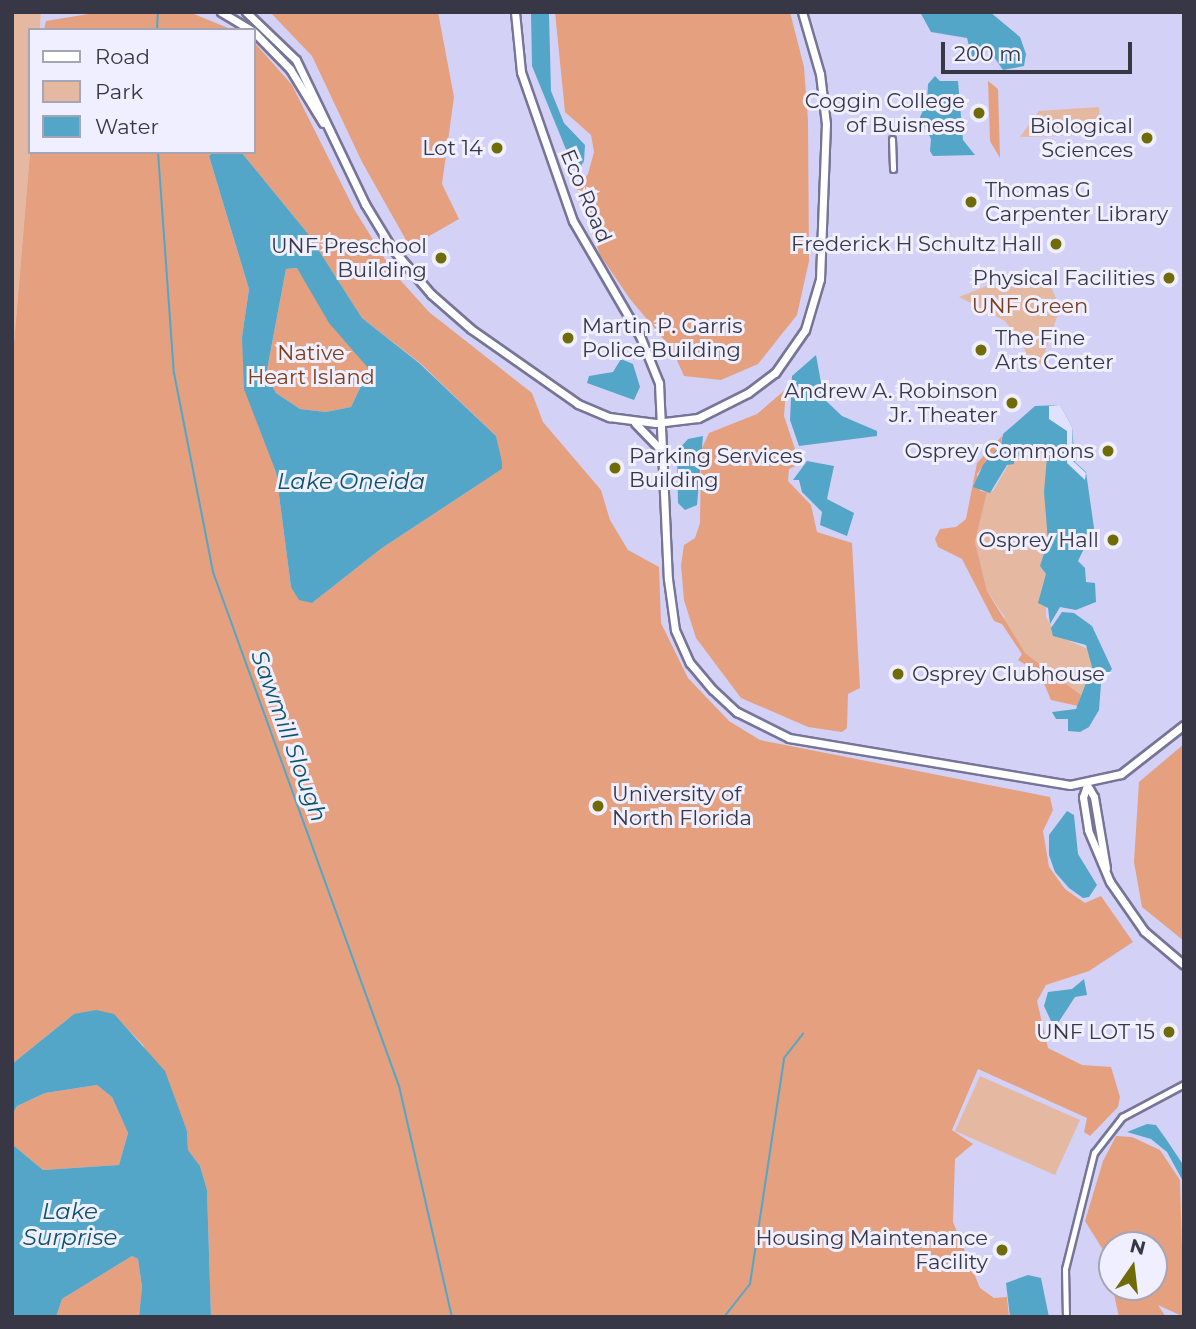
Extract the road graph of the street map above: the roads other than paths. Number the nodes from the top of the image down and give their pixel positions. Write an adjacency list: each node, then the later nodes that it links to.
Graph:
1 (221, 12): 5 (street)
2 (246, 12): 8 (street)
3 (515, 12): 11 (street, Eco Road)
4 (802, 12): 11 (street)
5 (247, 28)
6 (256, 35): 8 (street)
7 (892, 139): 9 (street)
8 (340, 153): 10 (street)
9 (892, 169)
10 (634, 422): 11 (street); 12 (street)
11 (662, 423): 12 (street, Eco Road)
12 (663, 452): 14 (street, Eco Road)
13 (1184, 725): 14 (street)
14 (1087, 785): 15 (street)
15 (1184, 965)
16 (1184, 1084): 17 (street)
17 (1066, 1317)

